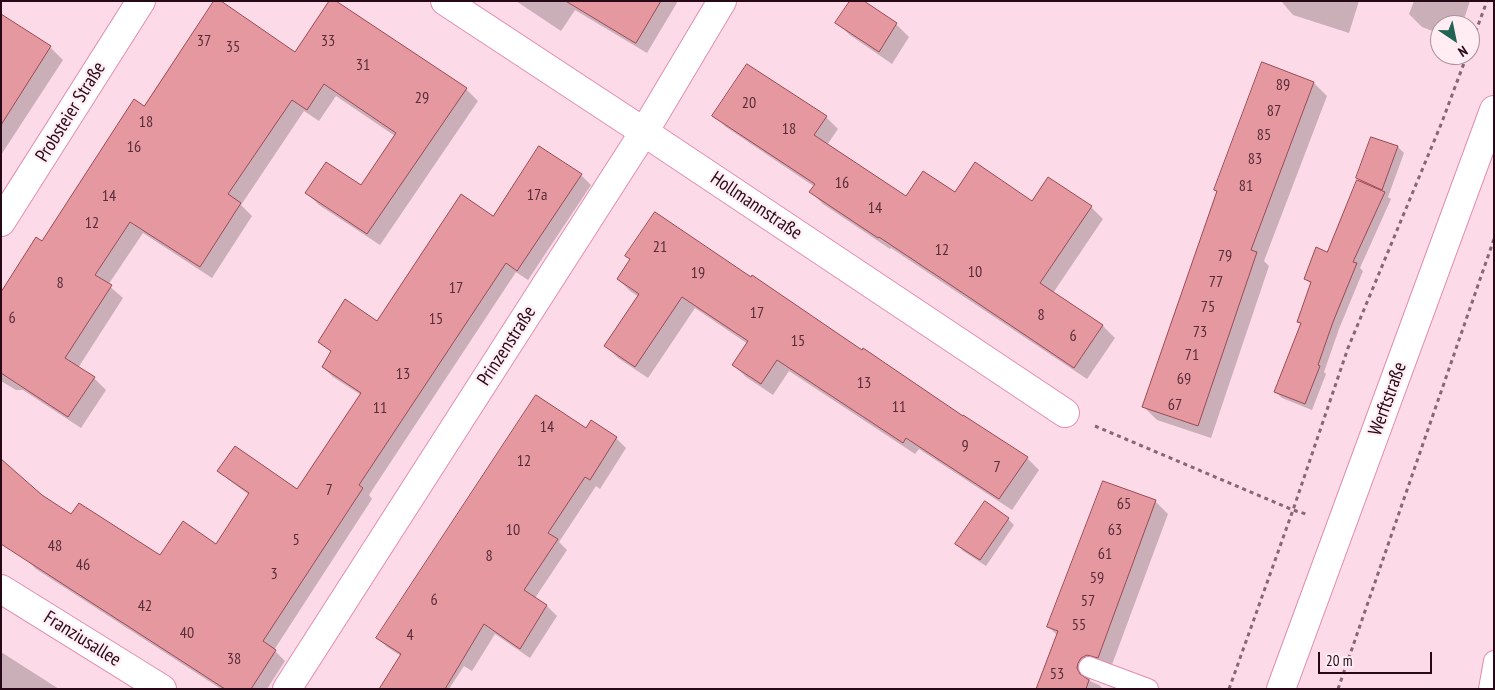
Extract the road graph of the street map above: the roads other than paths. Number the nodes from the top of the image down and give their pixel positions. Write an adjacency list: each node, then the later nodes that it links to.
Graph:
1 (141, 1): 6 (street, Probsteier Straße)
2 (445, 1): 5 (street, Hollmannstraße)
3 (722, 1): 5 (street, Prinzenstraße)
4 (1494, 110): 14 (street, Werftstraße)
5 (644, 132): 7 (street, Hollmannstraße); 12 (street, Prinzenstraße)
6 (1, 222)
7 (1065, 413)
8 (1, 589): 11 (street, Franziusallee)
9 (1494, 661): 15 (lane)
10 (1089, 667): 13 (lane)
11 (162, 689)
12 (287, 689)
13 (1148, 689)
14 (1281, 689)
15 (1489, 689)

